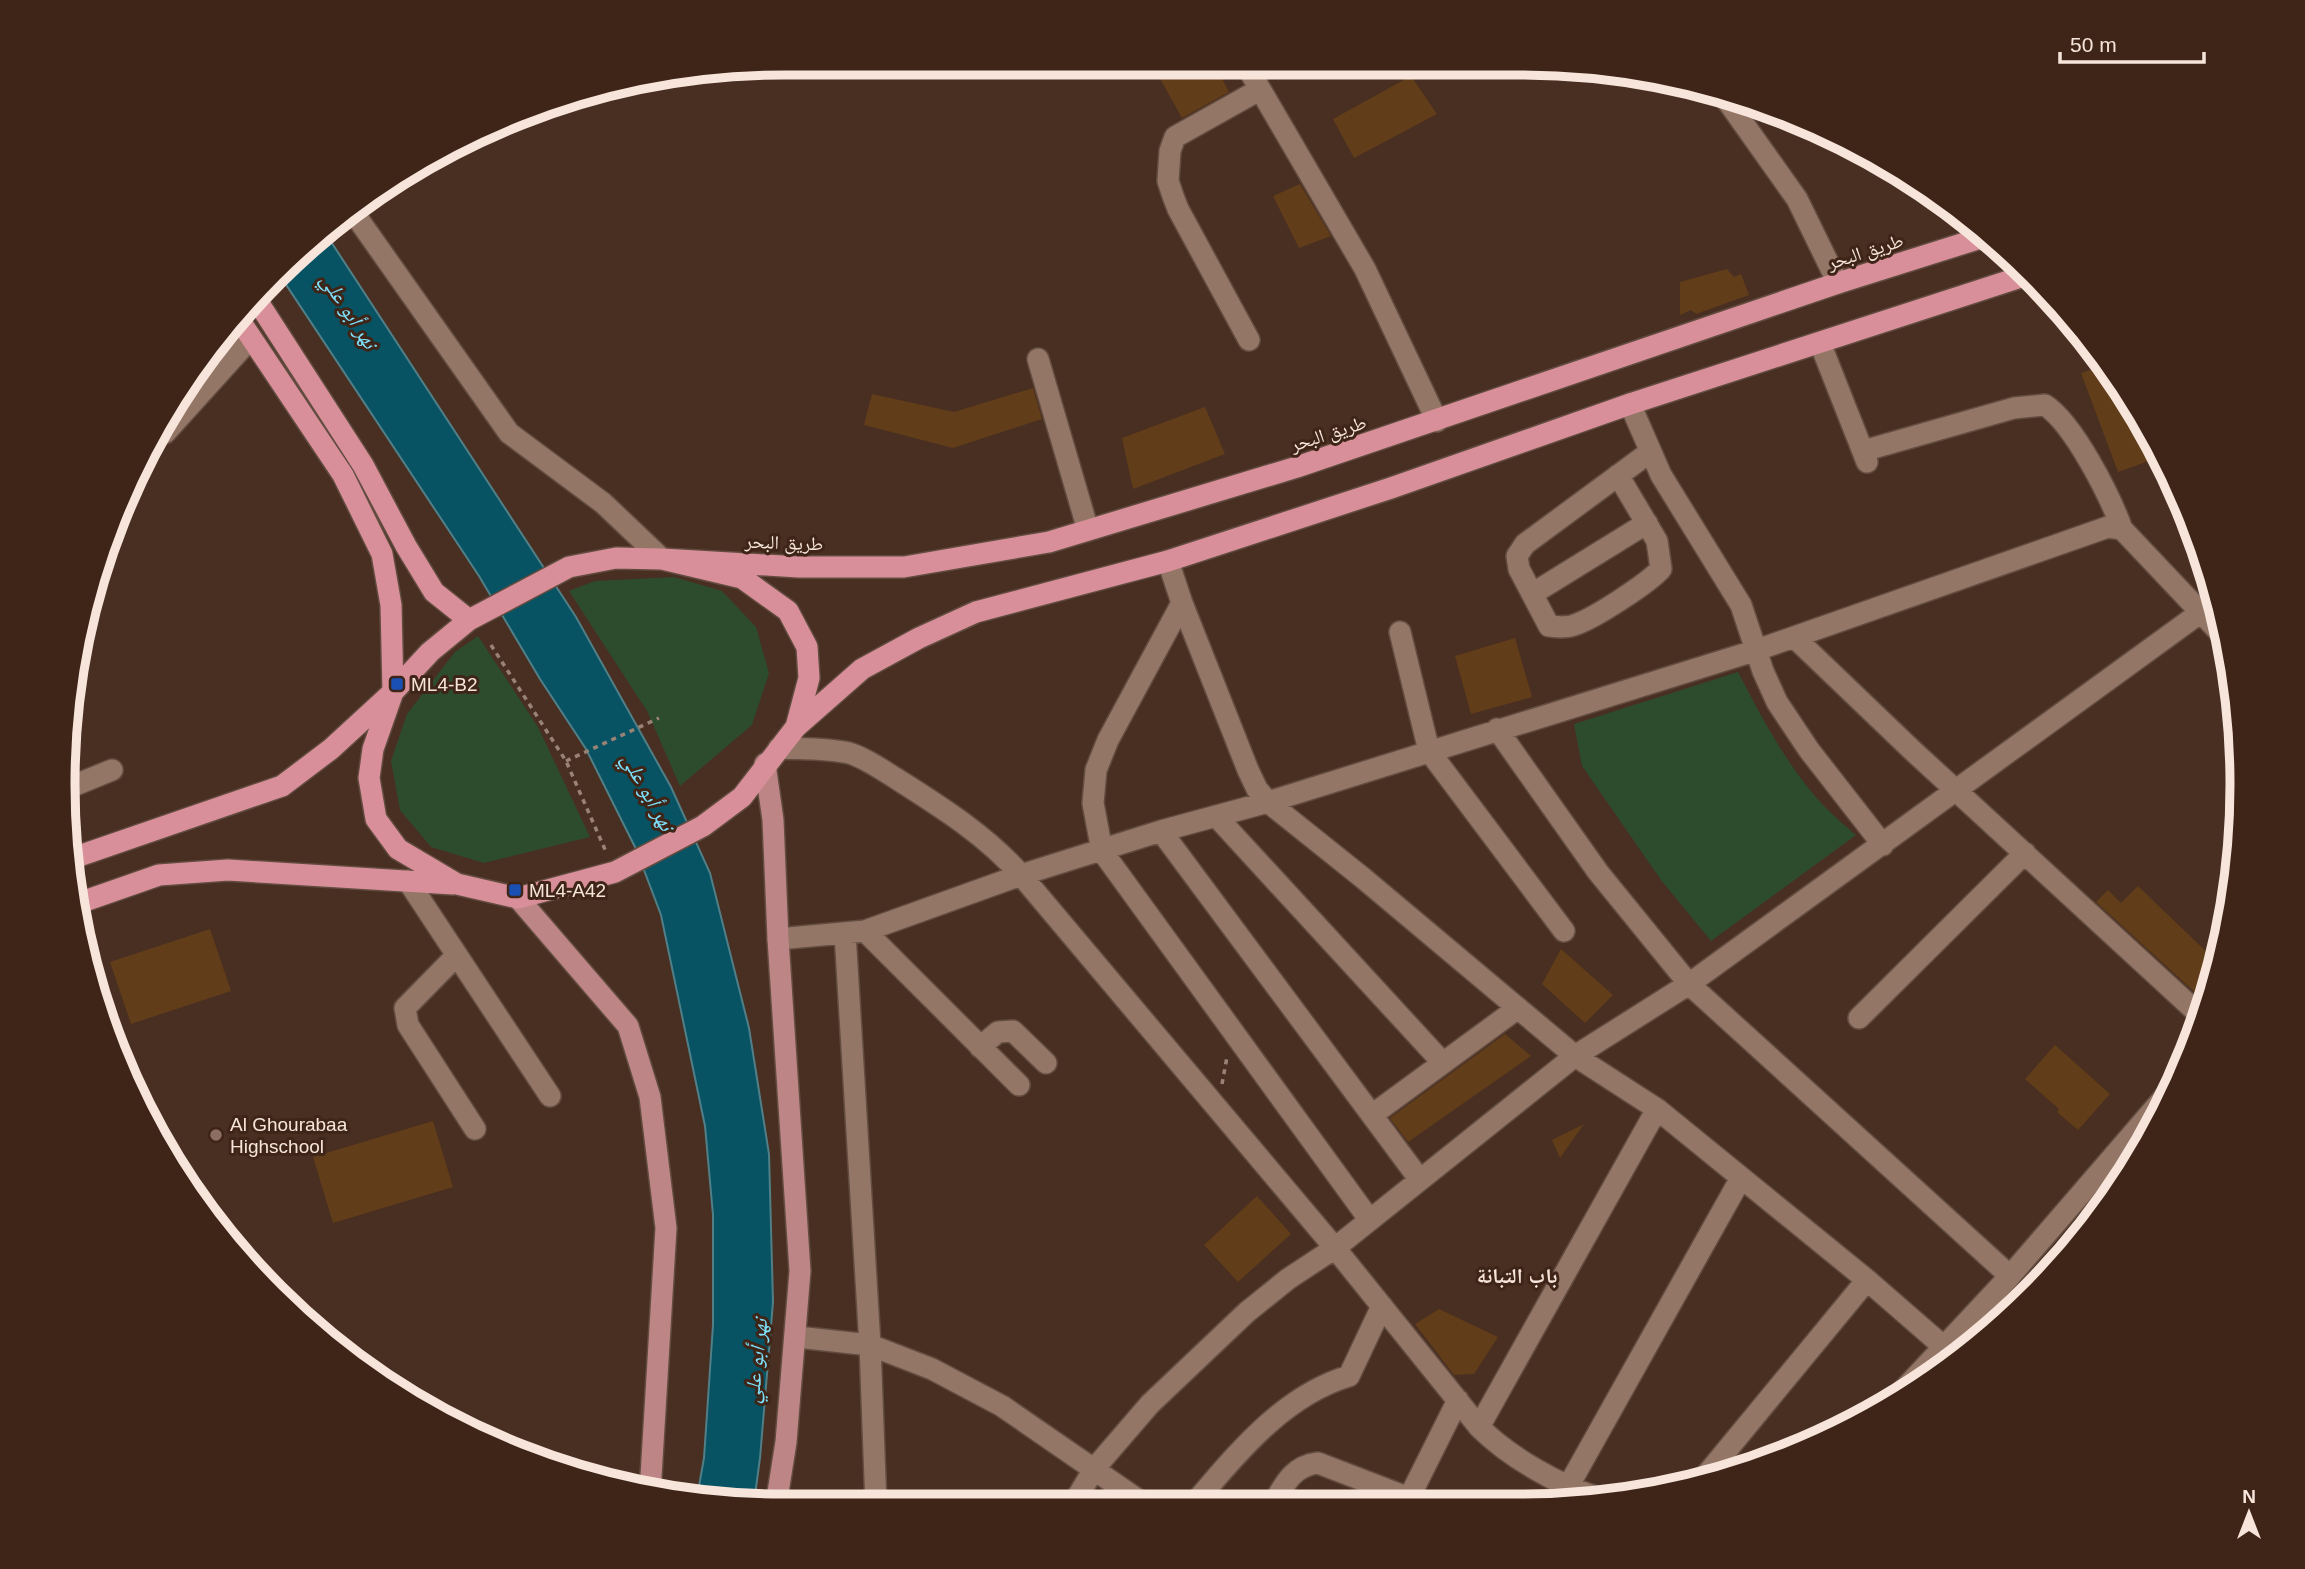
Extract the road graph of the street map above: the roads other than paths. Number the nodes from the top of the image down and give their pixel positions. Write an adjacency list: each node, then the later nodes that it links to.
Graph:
1 (1251, 75): 2 (street)
2 (1259, 90): 11 (street); 15 (street)
3 (1732, 108): 7 (street)
4 (358, 219): 22 (street)
5 (1974, 240): 7 (highway, طريق البحر)
6 (2017, 279): 12 (highway)
7 (1838, 283): 15 (highway, طريق البحر)
8 (261, 307): 28 (highway)
9 (243, 326): 10 (highway)
10 (251, 338): 16 (street); 32 (highway)
11 (1249, 340)
12 (1820, 343): 14 (highway); 20 (street)
13 (1038, 359): 21 (street)
14 (1630, 404): 17 (street); 23 (highway)
15 (1437, 421): 21 (highway, طريق البحر)
16 (175, 422)
17 (1650, 452): 18 (street); 31 (street)
18 (1619, 475): 19 (street); 24 (street)
19 (1647, 523): 24 (street); 24 (street)
20 (2122, 529): 26 (street); 30 (street)
21 (1088, 530): 22 (highway, طريق البحر)
22 (662, 559): 28 (highway); 33 (highway)
23 (1168, 561): 25 (street); 33 (highway)
24 (1531, 594)
25 (1182, 603): 40 (street); 44 (street)
26 (2207, 606)
27 (2208, 607): 39 (street)
28 (469, 620): 32 (highway)
29 (1400, 632): 35 (street)
30 (1794, 637): 31 (street); 39 (street)
31 (1757, 650): 34 (street); 43 (street)
32 (393, 692): 46 (highway); 49 (highway)
33 (796, 727): 36 (highway)
34 (1497, 729): 35 (street); 56 (street)
35 (1430, 751): 40 (street); 52 (street)
36 (772, 756): 47 (street); 50 (highway); 54 (main road)
37 (111, 770): 38 (street)
38 (75, 785)
39 (1958, 791): 43 (street); 45 (street)
40 (1268, 802): 41 (street); 57 (street)
41 (1216, 816): 42 (street); 63 (street)
42 (1161, 831): 44 (street); 67 (street)
43 (1883, 845): 56 (street)
44 (1102, 851): 47 (street); 72 (street)
45 (2025, 853): 58 (street); 59 (street)
46 (79, 856)
47 (1021, 875): 53 (street); 73 (street)
48 (408, 881): 49 (highway); 51 (highway); 55 (street)
49 (457, 884): 50 (highway)
50 (518, 898): 86 (main road)
51 (85, 901)
52 (1564, 931)
53 (855, 932): 54 (street); 60 (street); 79 (street)
54 (778, 939): 78 (main road)
55 (457, 955): 65 (street); 68 (street)
56 (1689, 984): 61 (street); 74 (street)
57 (1518, 1009): 61 (street); 63 (street)
58 (2193, 1009)
59 (1859, 1018)
60 (980, 1047): 62 (street); 64 (street)
61 (1575, 1056): 66 (street); 71 (street)
62 (1046, 1063)
63 (1443, 1063): 67 (street)
64 (1019, 1085)
65 (550, 1096)
66 (1657, 1109): 70 (street); 83 (street)
67 (1372, 1115): 71 (street)
68 (475, 1129)
69 (2118, 1166): 74 (street)
70 (1741, 1178): 75 (street); 87 (street)
71 (1420, 1180): 72 (street)
72 (1369, 1219): 73 (street)
73 (1335, 1248): 76 (street); 85 (street)
74 (2010, 1276): 77 (street)
75 (1867, 1280): 80 (street); 84 (street)
76 (1382, 1306): 82 (street); 93 (street)
77 (1973, 1330): 80 (street)
78 (797, 1337): 79 (street); 89 (main road)
79 (870, 1345): 85 (street); 90 (street)
80 (1944, 1347): 81 (street)
81 (1926, 1366)
82 (1458, 1401): 83 (street); 96 (street)
83 (1479, 1427): 87 (street)
84 (1713, 1467)
85 (1094, 1469): 91 (street); 92 (street)
86 (651, 1481)
87 (1569, 1485): 88 (street)
88 (1582, 1491)
89 (778, 1494)
90 (876, 1494)
91 (1079, 1494)
92 (1130, 1494)
93 (1203, 1494)
94 (1279, 1494): 95 (street)
95 (1388, 1494)
96 (1411, 1494)

